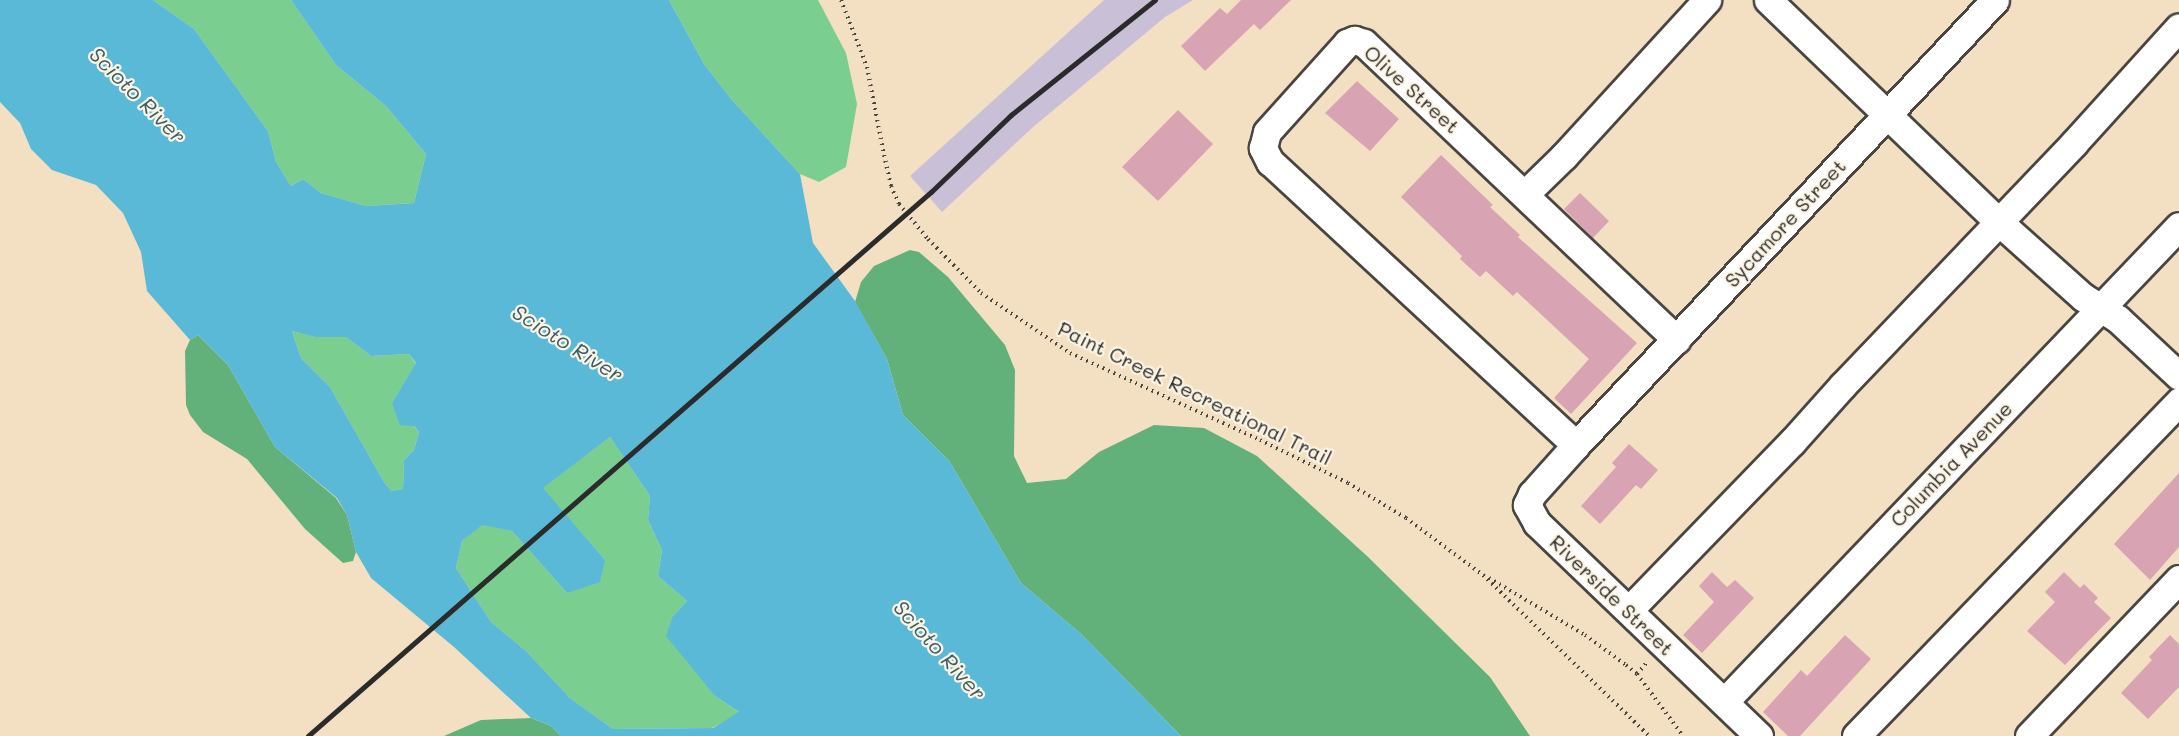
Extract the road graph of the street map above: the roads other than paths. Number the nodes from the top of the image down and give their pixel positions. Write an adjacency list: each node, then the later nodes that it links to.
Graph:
1 (1707, 0): 6 (street)
2 (1768, 0): 5 (street)
3 (1995, 0): 5 (street, Sycamore Street)
4 (2179, 27): 7 (street)
5 (1886, 114): 7 (street); 10 (street, Sycamore Street)
6 (1525, 194): 10 (street, Olive Street); 13 (street, Olive Street)
7 (1999, 222): 9 (street); 15 (street)
8 (2179, 226): 9 (street, Columbia Avenue)
9 (2100, 307): 11 (street); 16 (street, Columbia Avenue)
10 (1677, 340): 13 (street, Sycamore Street)
11 (2179, 376)
12 (2179, 401): 18 (street)
13 (1576, 445): 15 (street, Riverside Street)
14 (2179, 579): 19 (street)
15 (1629, 610): 16 (street, Riverside Street)
16 (1724, 702): 17 (street, Riverside Street)
17 (1759, 736)
18 (1856, 736)
19 (2029, 736)

